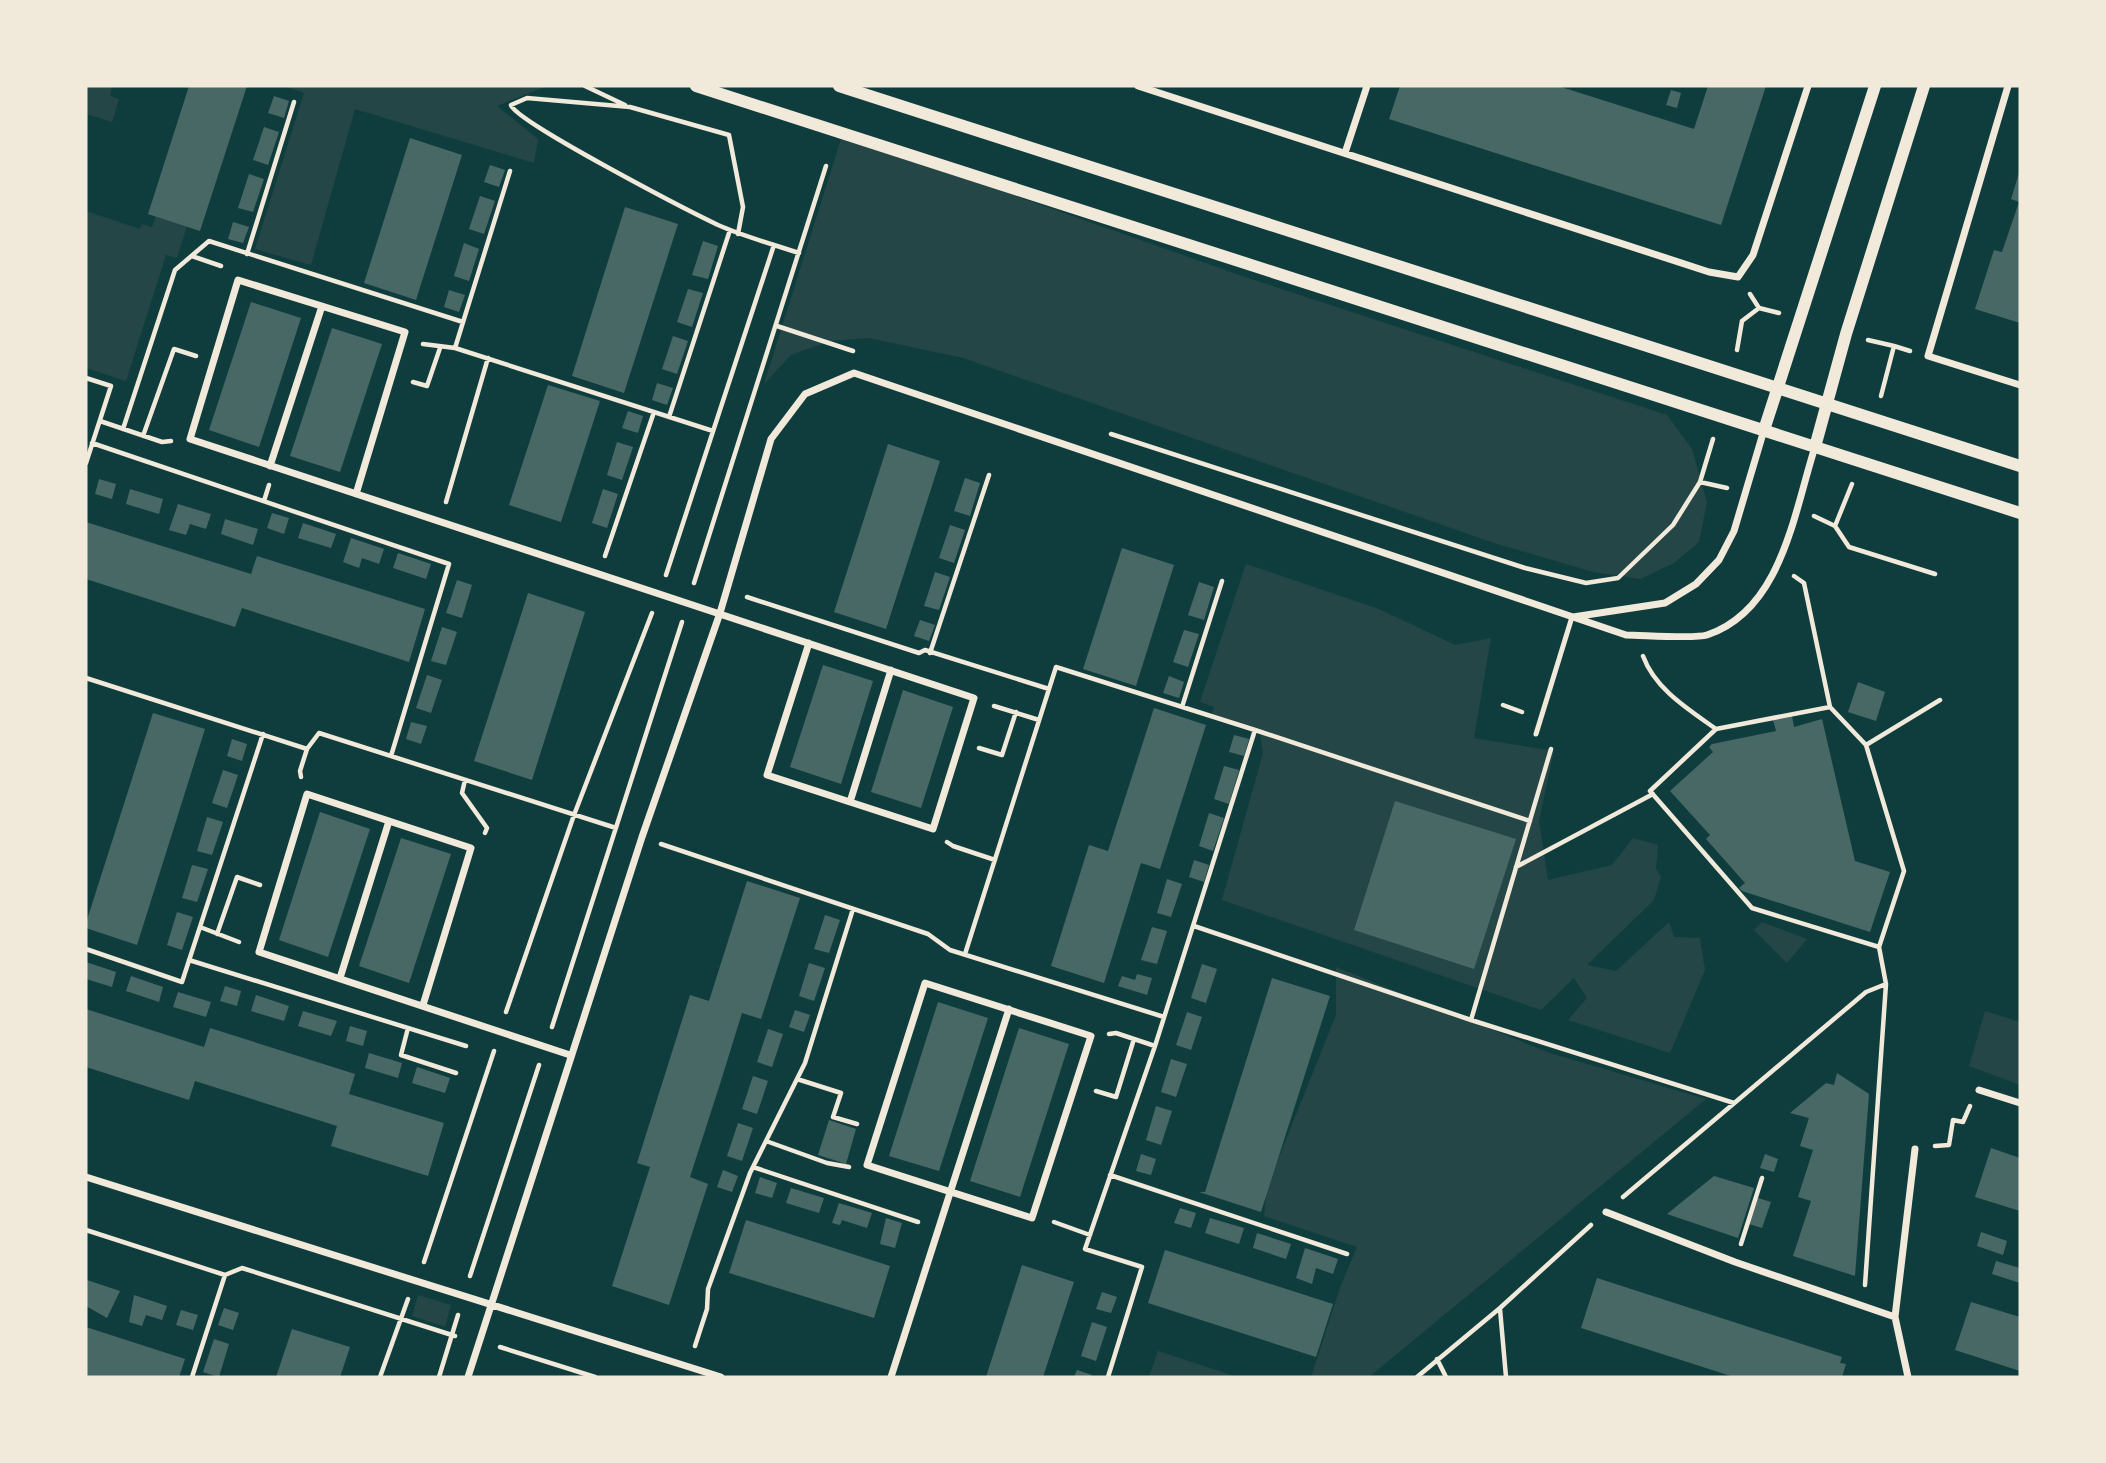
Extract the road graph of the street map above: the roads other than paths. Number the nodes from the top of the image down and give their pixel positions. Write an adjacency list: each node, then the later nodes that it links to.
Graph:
1 (696, 86): 14 (street)
2 (839, 86): 12 (street)
3 (1138, 86): 9 (street)
4 (1367, 86): 9 (street)
5 (1808, 86): 9 (street)
6 (1875, 86): 12 (street)
7 (1924, 86): 13 (street)
8 (2008, 86): 11 (street)
9 (1345, 153)
10 (322, 306): 16 (street); 16 (street); 18 (street)
11 (2020, 385)
12 (1777, 388): 13 (street); 14 (street)
13 (1827, 404): 15 (street); 17 (street)
14 (1764, 430): 15 (street); 21 (street)
15 (1815, 447): 19 (street); 21 (street)
16 (270, 466): 18 (street)
17 (2020, 466)
18 (356, 494): 20 (street)
19 (2020, 513)
20 (720, 613): 21 (street); 22 (street); 30 (street)
21 (1572, 617): 24 (lane)
22 (809, 643): 23 (street); 25 (street)
23 (891, 670): 25 (street); 25 (street)
24 (1536, 734)
25 (850, 802)
26 (389, 821): 27 (street); 27 (street); 28 (street)
27 (340, 978): 28 (street)
28 (423, 1005): 30 (street)
29 (1009, 1009): 35 (street); 35 (street); 35 (street)
30 (570, 1055): 37 (street)
31 (1979, 1090): 32 (street)
32 (2020, 1103)
33 (1915, 1149): 38 (street)
34 (86, 1177): 37 (street)
35 (950, 1192): 41 (street)
36 (1606, 1212): 38 (street)
37 (492, 1303): 39 (street); 40 (street)
38 (1895, 1317): 42 (street)
39 (468, 1377)
40 (721, 1377)
41 (891, 1377)
42 (1908, 1377)

